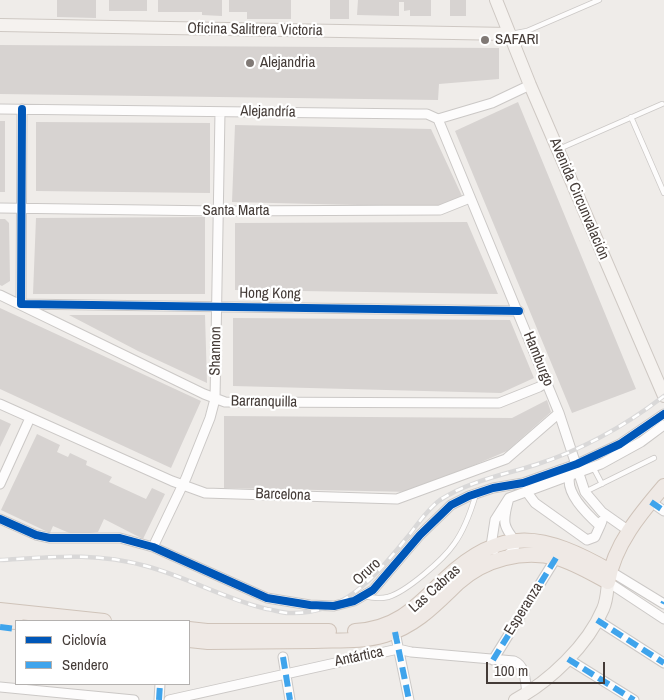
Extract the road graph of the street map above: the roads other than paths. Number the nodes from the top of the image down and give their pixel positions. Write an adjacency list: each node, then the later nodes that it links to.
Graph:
1 (496, 0): 4 (street, Avenida Circunvalación)
2 (599, 0): 4 (lane)
3 (0, 25): 4 (street, Oficina Salitrera Victoria)
4 (510, 34): 5 (street, Avenida Circunvalación)
5 (530, 85): 11 (street, Alejandría); 12 (street, Avenida Circunvalación)
6 (662, 104): 10 (lane)
7 (0, 109): 8 (street, Alejandría)
8 (22, 109): 9 (street, Alejandría); 16 (street)
9 (220, 112): 11 (street, Alejandría); 17 (street, Shannon)
10 (632, 117): 12 (lane); 13 (lane)
11 (438, 119): 14 (street, Hamburgo)
12 (558, 149): 23 (street, Avenida Circunvalación)
13 (664, 193)
14 (470, 198): 17 (street, Santa Marta); 21 (street, Hamburgo)
15 (0, 208): 16 (street, Santa Marta)
16 (21, 208): 17 (street, Santa Marta); 19 (street)
17 (219, 211): 20 (street, Shannon)
18 (0, 296): 19 (street, Barranquilla)
19 (21, 304): 20 (street, Hong Kong); 24 (street, Barranquilla)
20 (216, 306): 21 (street, Hong Kong); 24 (street, Shannon)
21 (518, 311): 22 (street, Hamburgo)
22 (547, 382): 24 (street, Barranquilla); 26 (street, Hamburgo)
23 (664, 396)
24 (215, 399): 35 (street, Shannon)
25 (0, 404): 28 (street, Barcelona)
26 (559, 412): 32 (street, Hamburgo); 35 (street, Barcelona)
27 (664, 414): 32 (street, Oruro)
28 (30, 418): 33 (street); 35 (street, Barcelona)
29 (664, 425): 31 (street, Oruro)
30 (654, 458): 34 (lane)
31 (593, 467): 32 (street, Oruro); 34 (lane)
32 (575, 471): 37 (street); 38 (street, Hamburgo); 39 (street, Oruro); 45 (street)
33 (0, 484)
34 (602, 484): 38 (lane)
35 (182, 485): 49 (street, Shannon)
36 (664, 486): 41 (main road)
37 (526, 491): 40 (street); 45 (street)
38 (585, 492): 43 (street, Hamburgo)
39 (476, 494): 53 (street, Oruro); 53 (lane)
40 (510, 498): 47 (street); 48 (street)
41 (651, 502): 42 (street); 46 (main road)
42 (664, 511)
43 (606, 514): 45 (street); 46 (street, Hamburgo)
44 (0, 519): 49 (street, Oruro)
45 (600, 526)
46 (629, 531): 52 (main road)
47 (516, 540): 48 (main road, Las Cabras); 50 (street); 52 (main road, Las Cabras)
48 (491, 546): 50 (street); 63 (main road, Las Cabras)
49 (153, 547): 53 (street, Oruro)
50 (506, 557): 51 (main road, Las Cabras); 64 (main road, Las Cabras)
51 (556, 558): 52 (main road, Las Cabras); 69 (street, Esperanza)
52 (609, 577): 54 (street, Las Cabras); 58 (street); 59 (street, Las Cabras)
53 (363, 596)
54 (664, 603)
55 (0, 610): 57 (main road)
56 (0, 620): 60 (main road)
57 (95, 620)
58 (597, 620): 68 (street); 70 (street)
59 (664, 620)
60 (15, 622)
61 (0, 627): 62 (street)
62 (15, 628)
63 (190, 629)
64 (395, 632): 65 (main road, Las Cabras); 66 (street)
65 (190, 640)
66 (398, 649): 69 (street, Antártica); 71 (street, Antártica); 81 (street)
67 (283, 657): 71 (street)
68 (568, 659): 75 (street); 82 (street)
69 (493, 660): 75 (street, Antártica)
70 (664, 663)
71 (286, 673): 79 (street, Antártica); 80 (street)
72 (160, 685): 78 (street)
73 (0, 687): 74 (street)
74 (28, 687): 76 (street); 77 (street)
75 (521, 697)
76 (30, 700)
77 (134, 700)
78 (159, 700)
79 (169, 700)
80 (290, 700)
81 (409, 700)
82 (634, 700)

